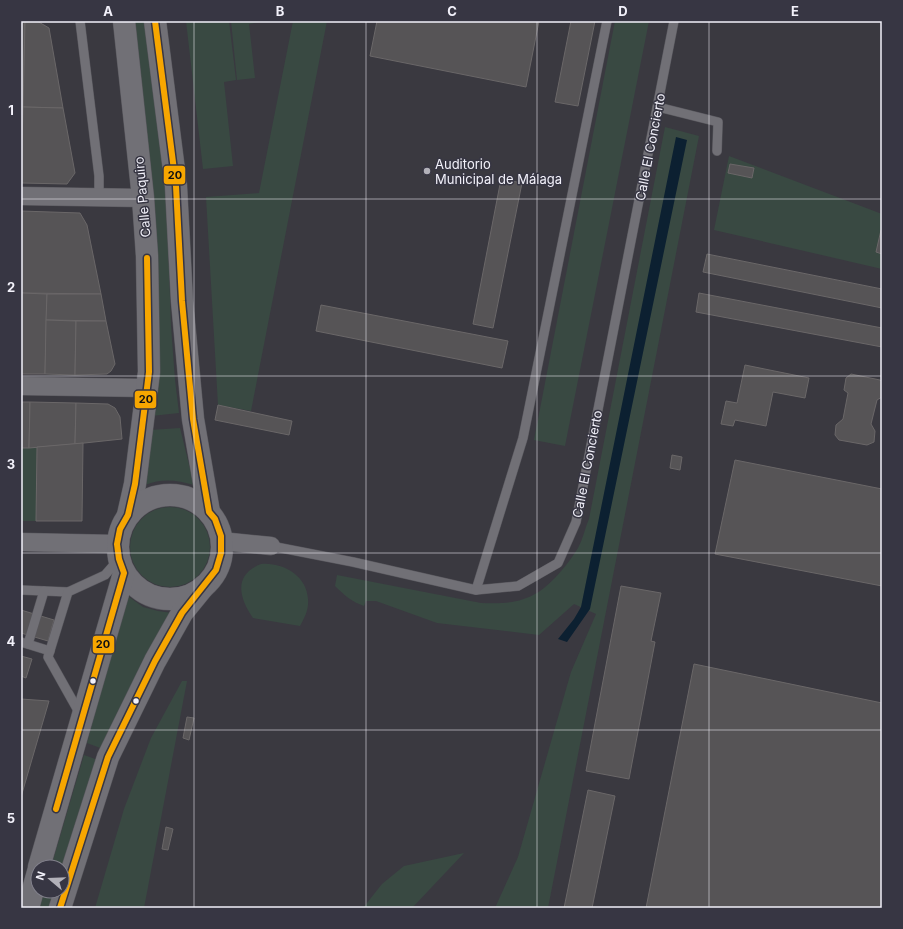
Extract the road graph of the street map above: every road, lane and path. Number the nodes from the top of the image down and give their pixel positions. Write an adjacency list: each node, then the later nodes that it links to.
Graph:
1 (80, 21): 9 (lane)
2 (124, 21): 10 (main road, Calle Paquiro)
3 (155, 21): 13 (main road)
4 (608, 21): 21 (lane)
5 (674, 21): 6 (lane, Calle El Concierto)
6 (658, 106): 7 (lane); 21 (lane, Calle El Concierto)
7 (717, 151)
8 (21, 196): 9 (street)
9 (99, 197): 10 (street)
10 (143, 198): 12 (main road, Calle Paquiro)
11 (21, 386): 12 (street)
12 (146, 388): 14 (main road, Calle Paquiro)
13 (210, 512): 14 (main road); 15 (main road)
14 (128, 515): 18 (main road)
15 (221, 541): 17 (street, Calle El Concierto); 19 (main road)
16 (21, 542): 18 (street)
17 (271, 546): 21 (lane, Calle El Concierto)
18 (120, 558): 19 (main road); 23 (lane); 26 (main road)
19 (204, 586): 28 (main road)
20 (21, 590): 22 (lane)
21 (476, 590)
22 (44, 591): 23 (lane); 24 (lane)
23 (68, 592): 25 (lane)
24 (25, 643): 25 (lane)
25 (50, 651): 26 (lane)
26 (82, 719): 27 (main road)
27 (41, 859)
28 (60, 908)

